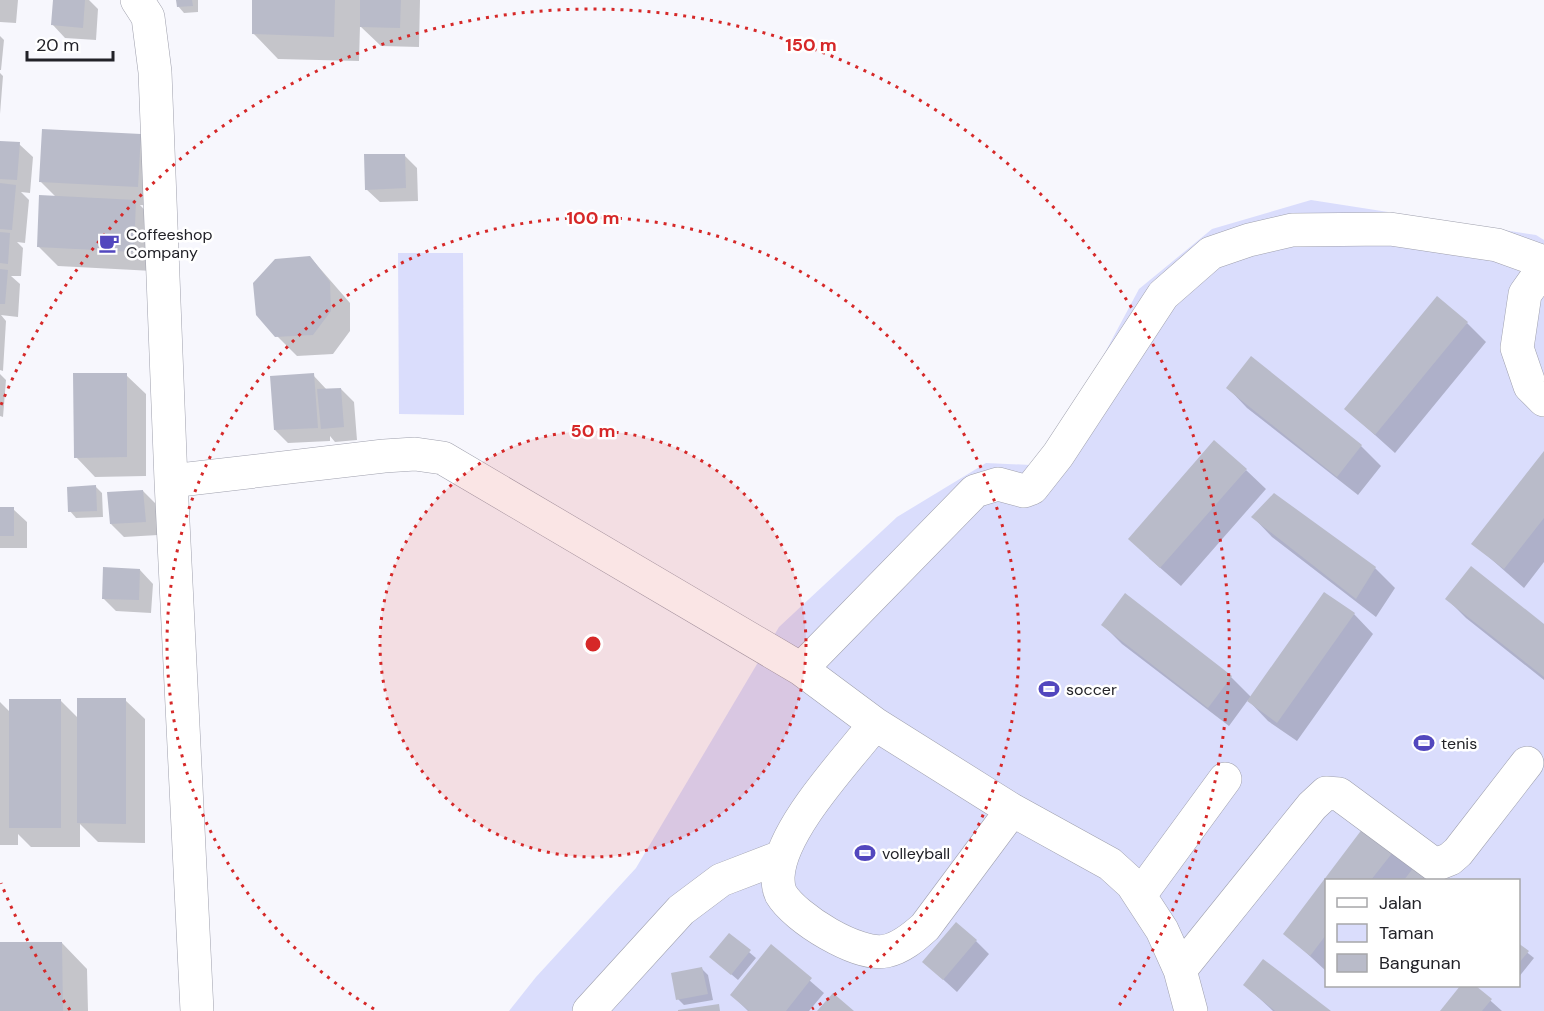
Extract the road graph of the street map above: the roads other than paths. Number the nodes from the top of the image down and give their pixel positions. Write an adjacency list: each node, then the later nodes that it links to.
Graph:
1 (137, 0): 5 (lane)
2 (1544, 262): 6 (lane)
3 (1544, 267): 4 (lane)
4 (1544, 400)
5 (171, 481): 6 (lane); 14 (lane)
6 (801, 669): 7 (lane)
7 (875, 724): 10 (lane); 11 (lane)
8 (1527, 763): 13 (lane)
9 (1225, 779): 12 (lane)
10 (1012, 810): 11 (lane); 12 (lane)
11 (781, 857): 15 (lane)
12 (1140, 895): 13 (lane)
13 (1180, 970): 16 (lane)
14 (197, 1011)
15 (589, 1011)
16 (1191, 1011)

